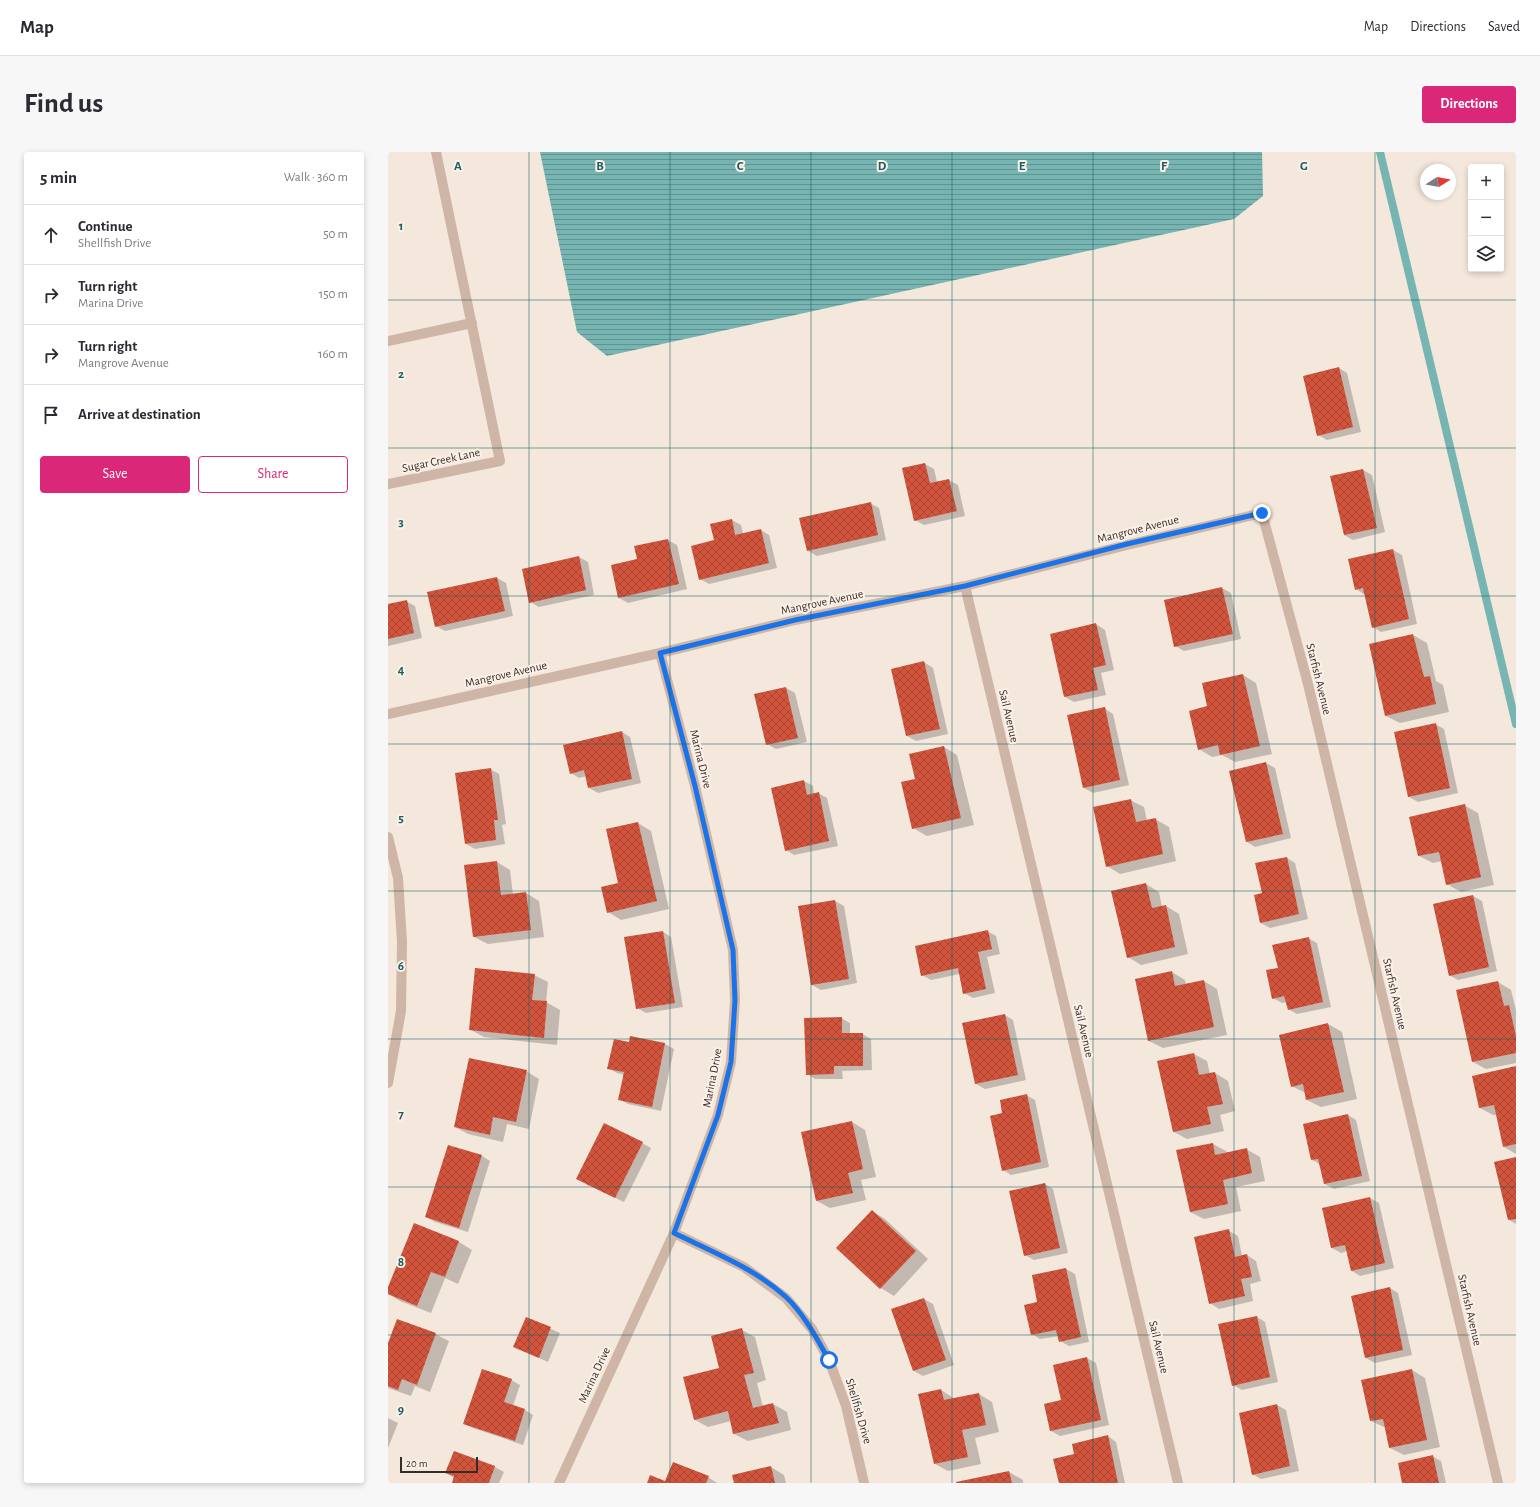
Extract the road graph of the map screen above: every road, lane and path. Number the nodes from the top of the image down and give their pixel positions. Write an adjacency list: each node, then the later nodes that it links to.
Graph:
1 (436, 152): 2 (street)
2 (472, 323): 3 (street); 4 (street, Sugar Creek Lane)
3 (388, 341)
4 (388, 484)
5 (1262, 513): 6 (street, Mangrove Avenue); 15 (street, Starfish Avenue)
6 (965, 586): 7 (street, Mangrove Avenue); 14 (street, Sail Avenue)
7 (660, 653): 8 (street, Mangrove Avenue); 11 (street, Marina Drive)
8 (388, 714)
9 (388, 836): 10 (street)
10 (388, 1083)
11 (674, 1233): 12 (street, Marina Drive); 13 (street, Shellfish Drive)
12 (559, 1483)
13 (864, 1483)
14 (1178, 1483)
15 (1498, 1483)

